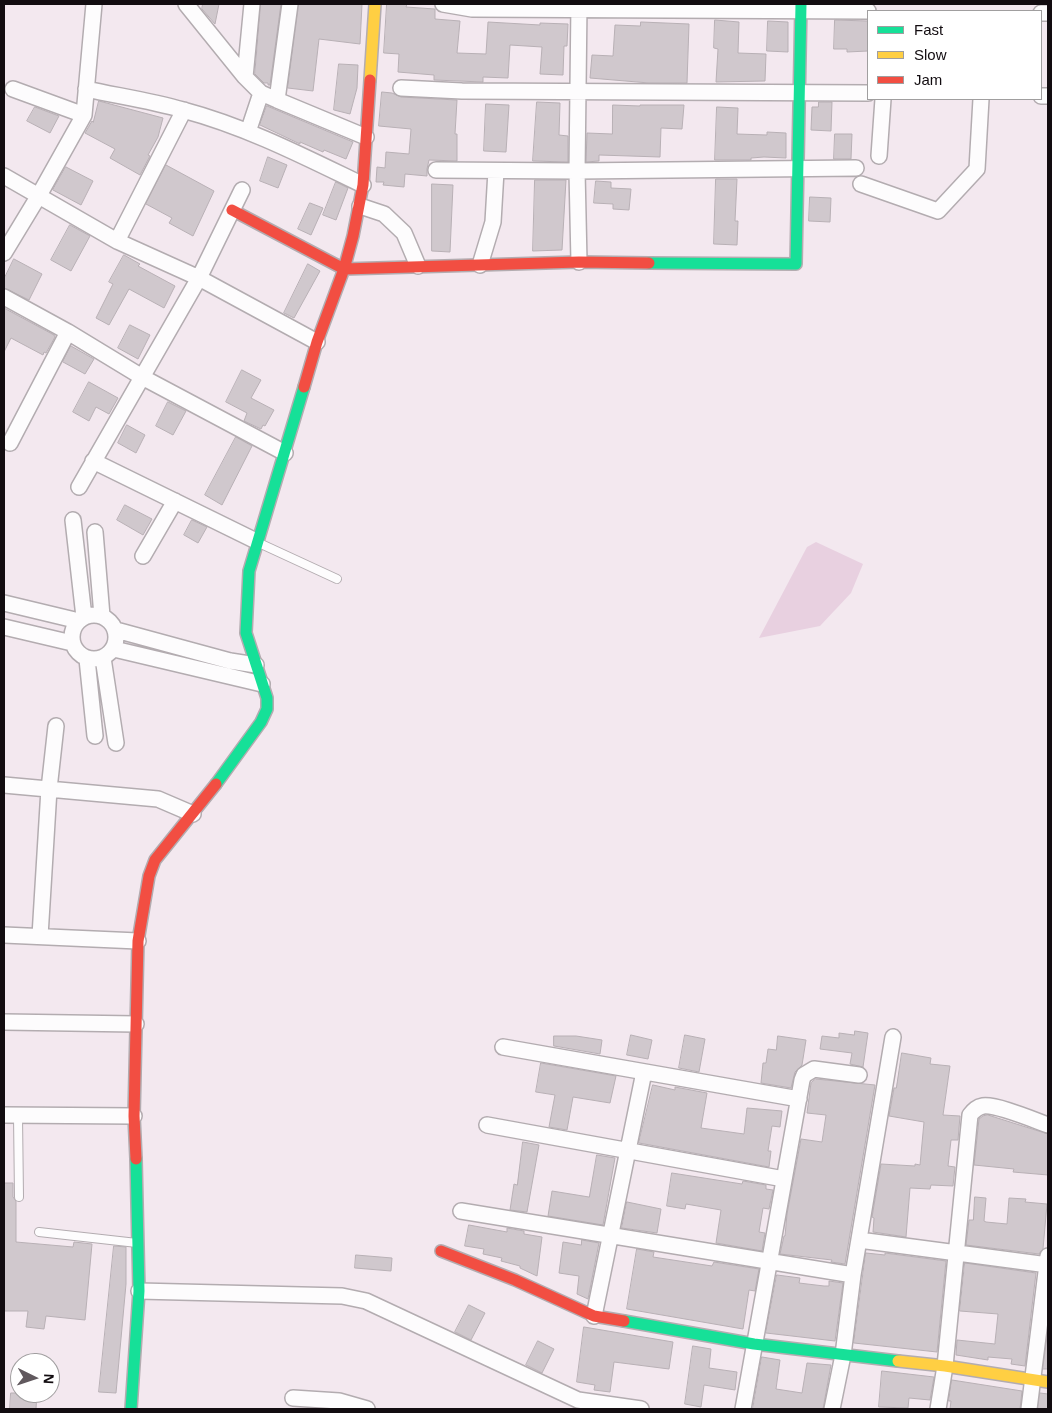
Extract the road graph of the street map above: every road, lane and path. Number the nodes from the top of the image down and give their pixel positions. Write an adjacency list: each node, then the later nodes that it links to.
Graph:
1 (94, 4): 13 (street)
2 (186, 4): 10 (street)
3 (252, 4): 10 (street)
4 (290, 4): 18 (street)
5 (375, 4): 24 (street)
6 (443, 4): 7 (street)
7 (579, 7): 8 (street); 14 (street)
8 (802, 7): 9 (street); 15 (street)
9 (867, 11)
10 (245, 78): 16 (street)
11 (401, 88): 14 (street)
12 (13, 89): 22 (street)
13 (86, 89): 21 (street); 22 (street)
14 (578, 92): 15 (street); 30 (street)
15 (799, 92): 17 (street); 27 (street)
16 (261, 93): 18 (street); 23 (street)
17 (867, 93)
18 (277, 100): 24 (street)
19 (883, 100): 25 (street)
20 (981, 100): 32 (street)
21 (184, 110): 23 (street); 38 (street)
22 (84, 115): 35 (street)
23 (248, 132): 33 (street)
24 (366, 138): 33 (street)
25 (878, 156)
26 (856, 168): 27 (street)
27 (798, 169): 30 (street); 40 (street)
28 (436, 170): 29 (street)
29 (496, 171): 30 (street); 41 (street)
30 (577, 171): 40 (street)
31 (4, 176): 35 (street)
32 (862, 184)
33 (363, 185): 36 (street)
34 (242, 190): 37 (street)
35 (38, 197): 38 (street); 39 (street)
36 (360, 206): 42 (street); 43 (street)
37 (232, 210): 43 (street); 44 (street)
38 (117, 241): 44 (street)
39 (4, 253)
40 (579, 262): 41 (street)
41 (480, 265): 42 (street)
42 (418, 266): 43 (street)
43 (344, 269): 47 (street)
44 (199, 278): 47 (street); 48 (street)
45 (4, 297): 46 (street)
46 (68, 332): 48 (street); 49 (street)
47 (317, 342): 50 (street)
48 (142, 377): 50 (street); 51 (street)
49 (10, 443)
50 (285, 454): 56 (street)
51 (93, 461): 52 (street); 53 (street)
52 (79, 487)
53 (175, 501): 56 (street); 57 (street)
54 (73, 520): 61 (street)
55 (95, 532): 60 (street)
56 (256, 541): 58 (lane); 67 (street)
57 (143, 556)
58 (337, 579)
59 (4, 603): 61 (street)
60 (102, 616): 61 (street); 63 (street)
61 (81, 619): 64 (street)
62 (4, 627): 64 (street)
63 (116, 630): 65 (street); 67 (street)
64 (72, 643): 66 (street)
65 (108, 654): 66 (street); 68 (street); 71 (street)
66 (86, 658): 70 (street)
67 (256, 665): 68 (street)
68 (262, 684): 74 (street)
69 (56, 726): 73 (street)
70 (95, 736)
71 (116, 743)
72 (4, 785): 73 (street)
73 (49, 789): 74 (street); 76 (street)
74 (193, 814): 77 (street)
75 (4, 935): 76 (street)
76 (40, 936): 77 (street)
77 (138, 941): 79 (street)
78 (4, 1022): 79 (street)
79 (136, 1024): 86 (street)
80 (893, 1037): 95 (street)
81 (502, 1047): 82 (street)
82 (644, 1072): 84 (street); 89 (street)
83 (859, 1075): 84 (street)
84 (799, 1099): 90 (street)
85 (11, 1115): 86 (street); 91 (lane)
86 (134, 1116): 96 (street)
87 (487, 1125): 89 (street)
88 (1048, 1125): 98 (street)
89 (628, 1151): 90 (street); 94 (street)
90 (784, 1179): 99 (street)
91 (19, 1197)
92 (461, 1211): 94 (street)
93 (39, 1232): 96 (lane)
94 (610, 1236): 99 (street); 103 (street)
95 (860, 1240): 98 (street); 101 (street)
96 (139, 1243): 102 (street)
97 (441, 1251): 103 (street)
98 (957, 1253): 100 (street); 106 (street)
99 (769, 1262): 101 (street); 104 (street)
100 (1048, 1262): 107 (street)
101 (854, 1275): 105 (street)
102 (140, 1291): 110 (street); 112 (street)
103 (594, 1316): 104 (street)
104 (754, 1344): 105 (street); 113 (street)
105 (843, 1355): 106 (street); 114 (street)
106 (946, 1366): 107 (street); 115 (street)
107 (1032, 1380): 108 (street); 116 (street)
108 (1048, 1382)
109 (293, 1398): 111 (street)
110 (131, 1409)
111 (368, 1409)
112 (642, 1409)
113 (743, 1409)
114 (832, 1409)
115 (938, 1409)
116 (1029, 1409)

